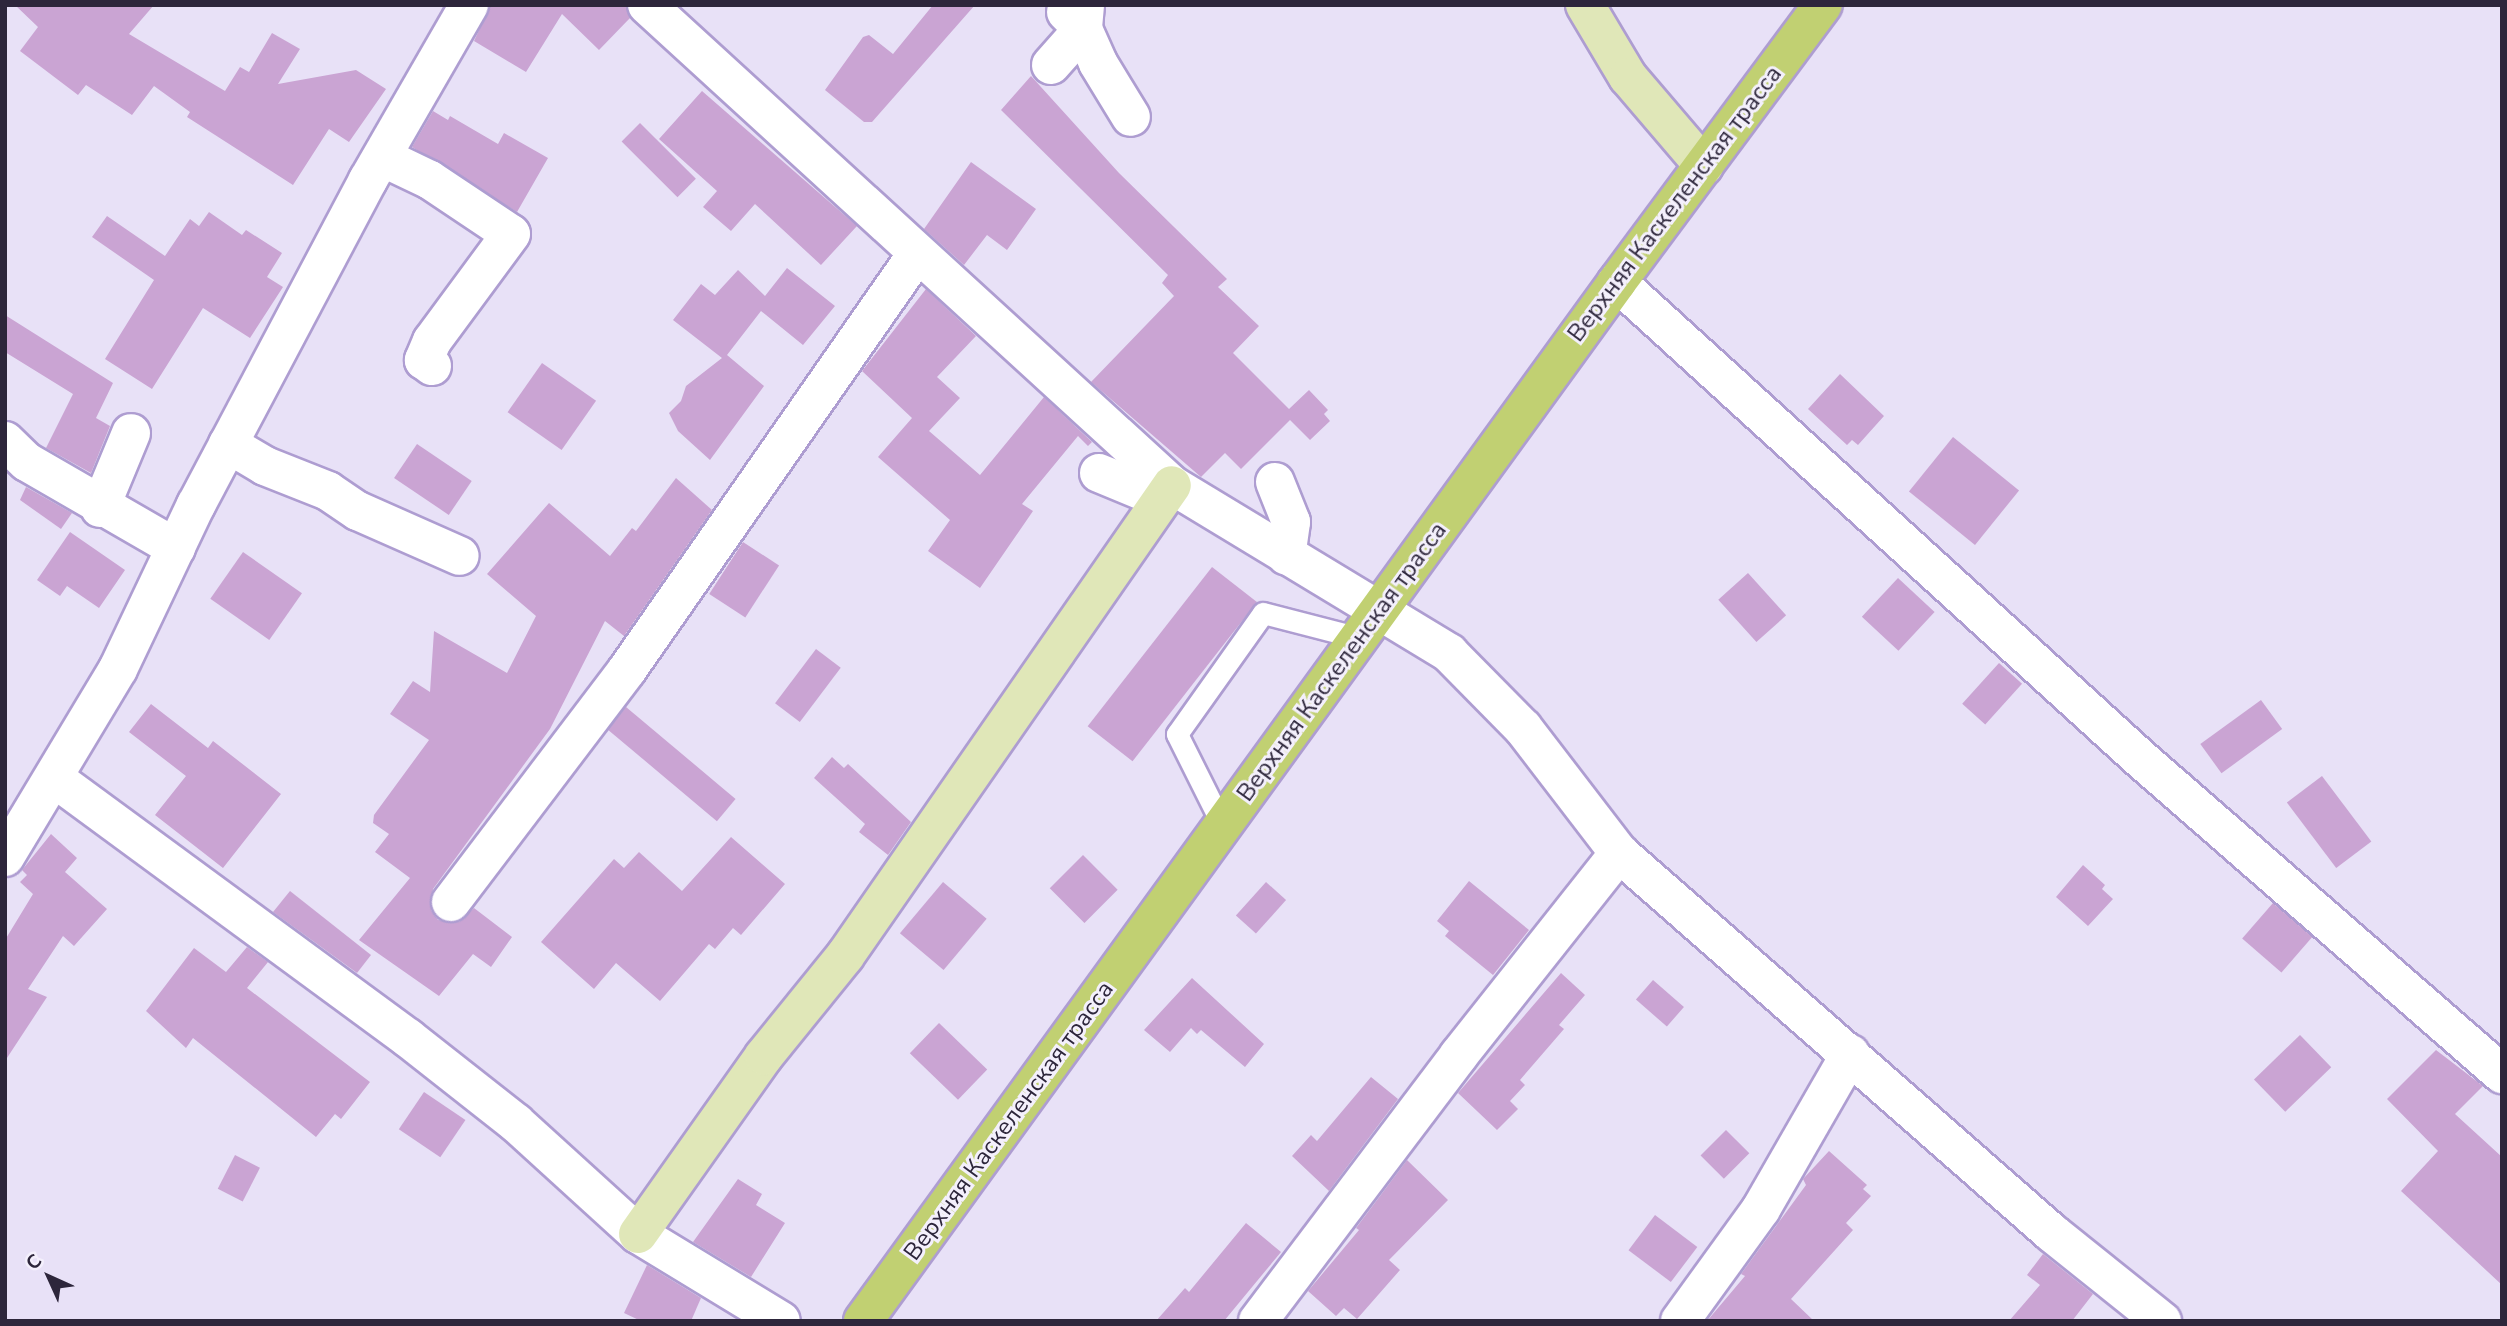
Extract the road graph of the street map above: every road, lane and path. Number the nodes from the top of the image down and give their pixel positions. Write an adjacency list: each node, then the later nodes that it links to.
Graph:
1 (469, 5): 8 (street)
2 (647, 5): 10 (street)
3 (1585, 5): 9 (street)
4 (1823, 5): 9 (main road, Верхняя Каскеленская трасса)
5 (1076, 13): 6 (street); 7 (street)
6 (1051, 65)
7 (1132, 117)
8 (382, 157): 12 (street); 15 (street)
9 (1704, 166): 11 (main road, Верхняя Каскеленская трасса)
10 (917, 254): 18 (street); 29 (street)
11 (1617, 282): 23 (main road, Верхняя Каскеленская трасса); 30 (street)
12 (432, 366)
13 (131, 433): 19 (street)
14 (5, 441): 19 (street)
15 (228, 444): 20 (street); 21 (street)
16 (1099, 473): 18 (street)
17 (1275, 482): 22 (street)
18 (1167, 492): 22 (street); 33 (street)
19 (100, 508): 20 (street)
20 (176, 548): 24 (street)
21 (460, 556)
22 (1286, 556): 23 (street)
23 (1369, 625): 25 (main road, Верхняя Каскеленская трасса); 25 (lane); 27 (street)
24 (54, 778): 26 (street); 33 (street)
25 (1223, 826): 35 (main road, Верхняя Каскеленская трасса)
26 (10, 840)
27 (1619, 852): 31 (street); 36 (street)
28 (2332, 887): 30 (street)
29 (451, 902)
30 (2386, 970): 32 (street)
31 (1850, 1054): 37 (street); 38 (street)
32 (2502, 1074)
33 (638, 1234): 34 (street)
34 (781, 1321)
35 (863, 1321)
36 (1258, 1321)
37 (1680, 1321)
38 (2162, 1321)

